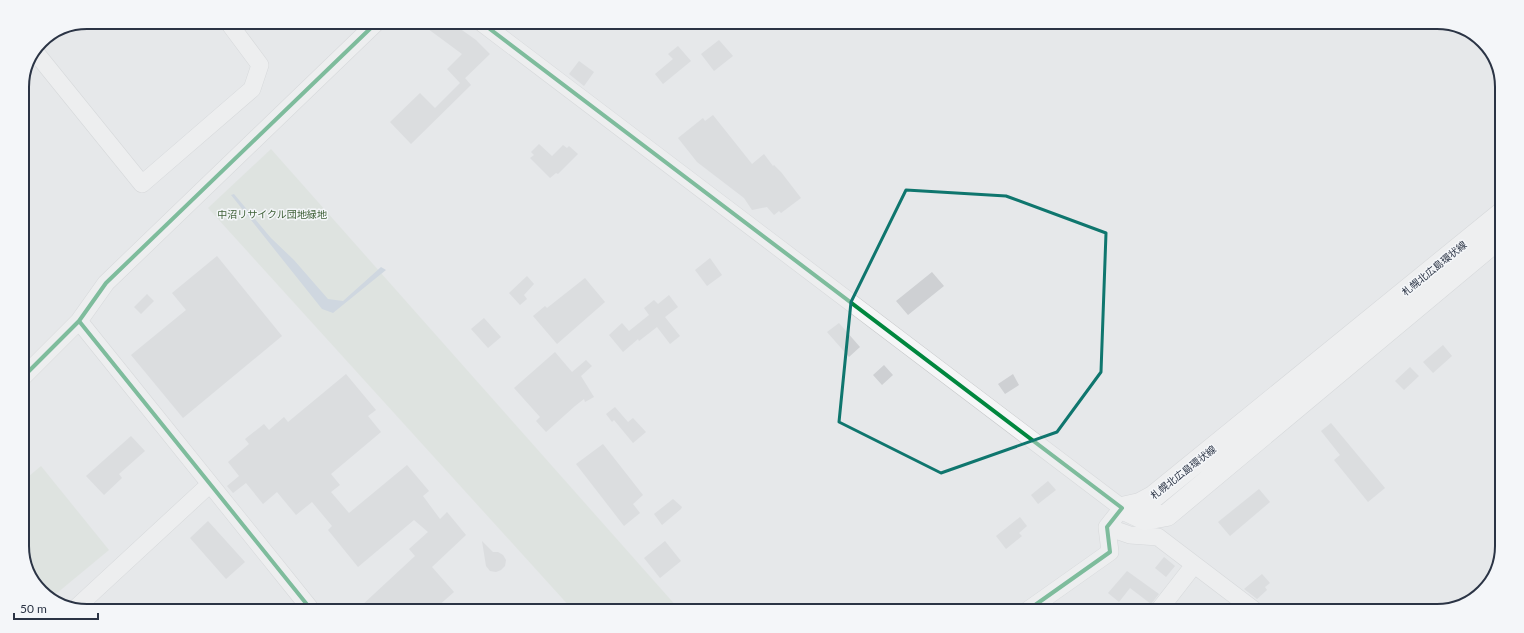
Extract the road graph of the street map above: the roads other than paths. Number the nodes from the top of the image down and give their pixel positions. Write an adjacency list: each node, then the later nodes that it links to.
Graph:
1 (233, 29): 4 (street)
2 (370, 29): 7 (street)
3 (490, 29): 10 (street)
4 (38, 56)
5 (1495, 219): 10 (main road, 札幌北広島環状線)
6 (1495, 241): 10 (main road, 札幌北広島環状線)
7 (79, 321): 8 (street); 9 (street)
8 (29, 371)
9 (210, 484): 13 (street); 14 (street)
10 (1122, 508): 11 (street)
11 (1107, 527): 12 (street); 15 (street)
12 (1194, 565): 16 (street); 17 (street)
13 (81, 604)
14 (307, 604)
15 (1036, 604)
16 (1164, 604)
17 (1240, 604)

